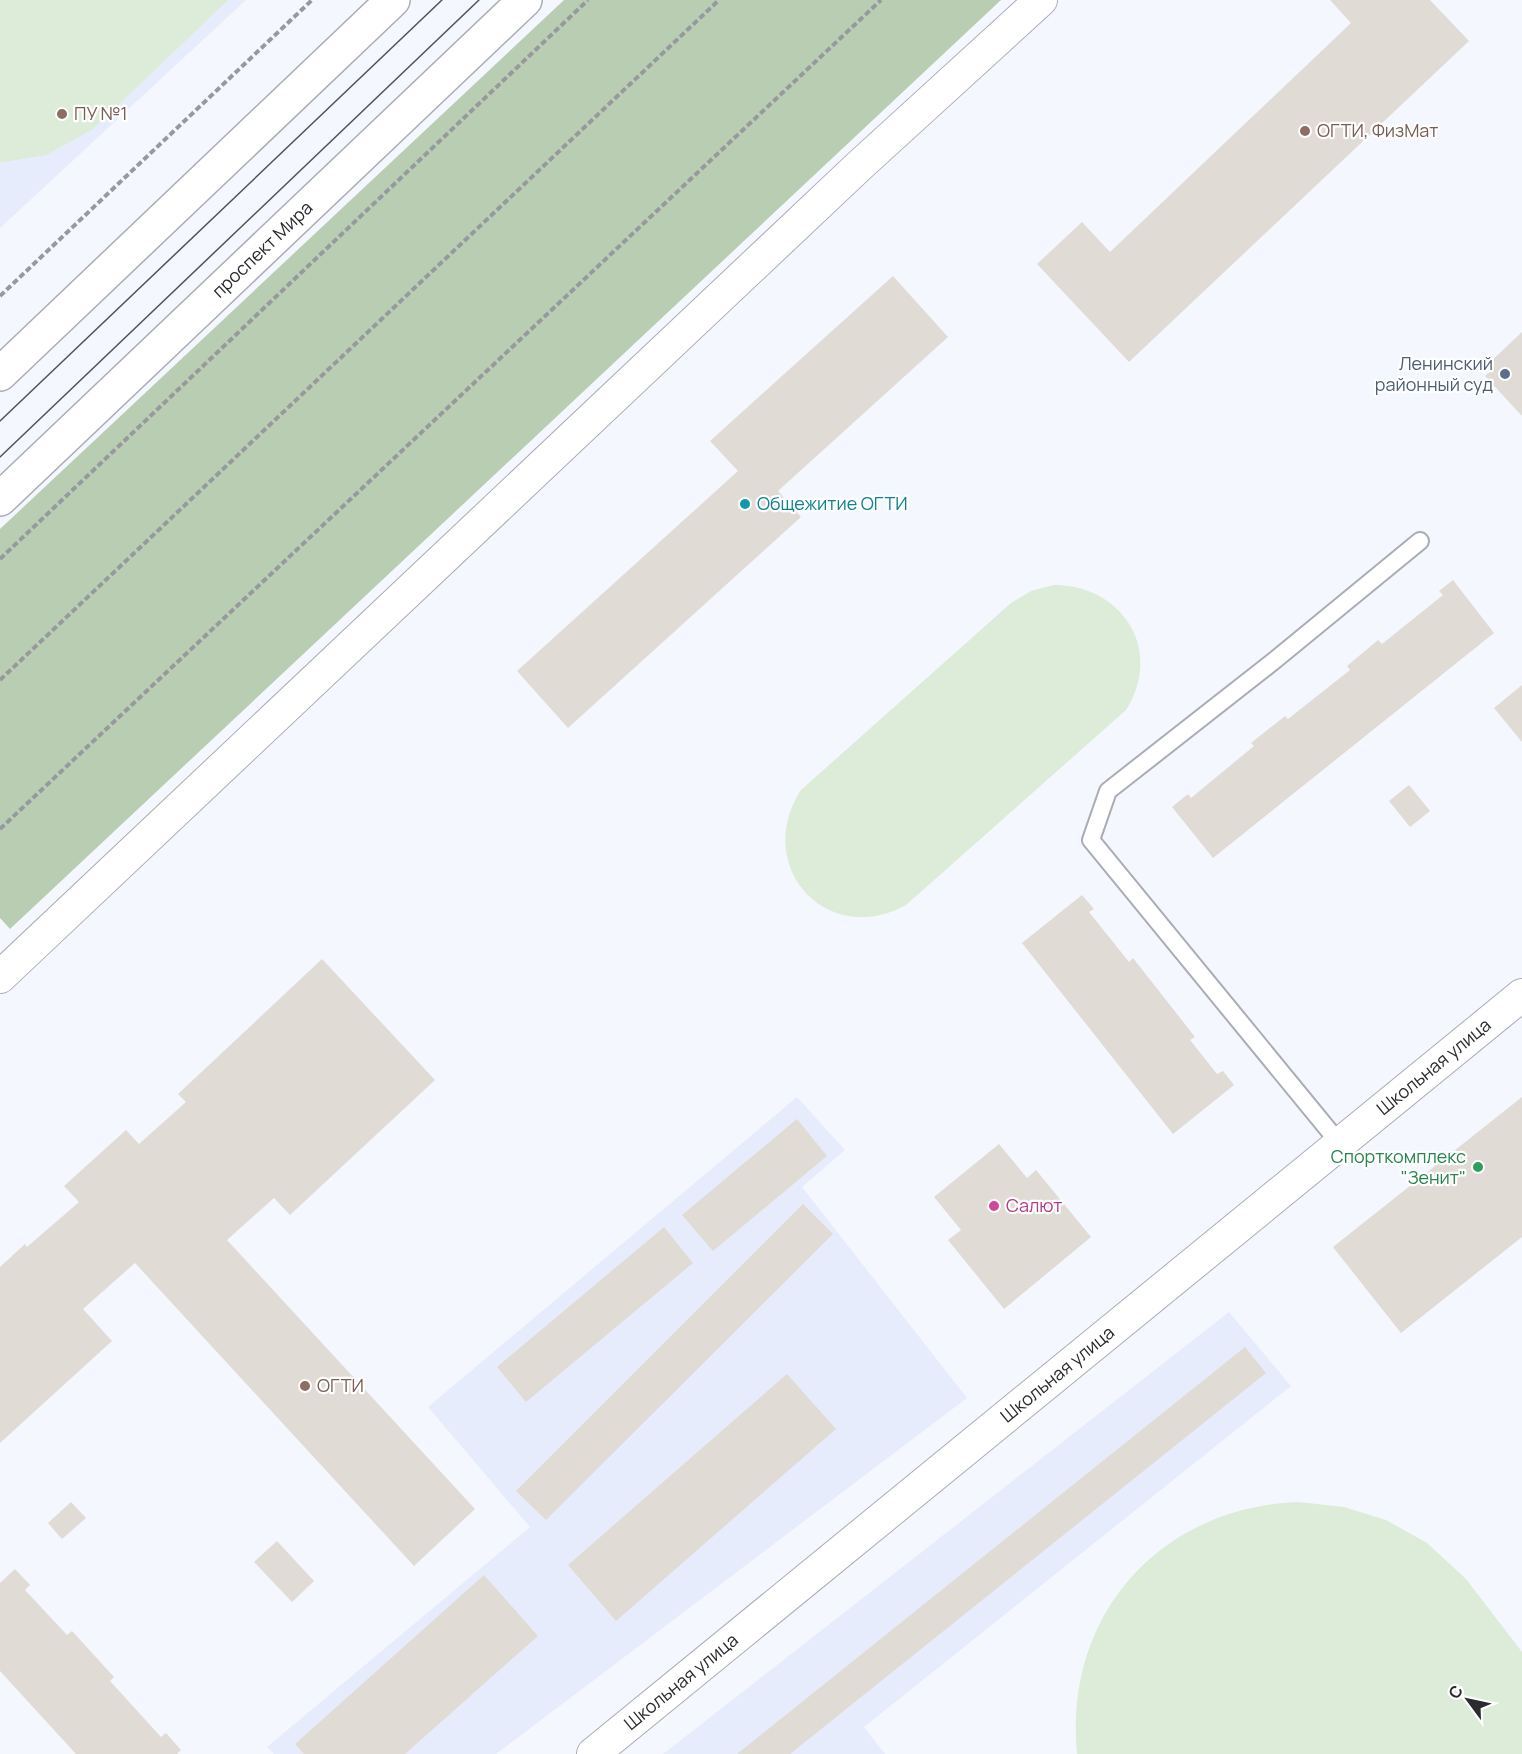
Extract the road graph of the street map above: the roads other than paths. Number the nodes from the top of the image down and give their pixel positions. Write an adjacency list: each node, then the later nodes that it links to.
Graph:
1 (393, 0): 4 (main road)
2 (525, 0): 5 (main road, проспект Мира)
3 (1041, 0): 7 (street)
4 (0, 374)
5 (0, 499)
6 (1420, 541): 9 (lane)
7 (0, 977)
8 (1522, 995): 9 (street, Школьная улица)
9 (1340, 1144): 10 (street, Школьная улица)
10 (593, 1754)

